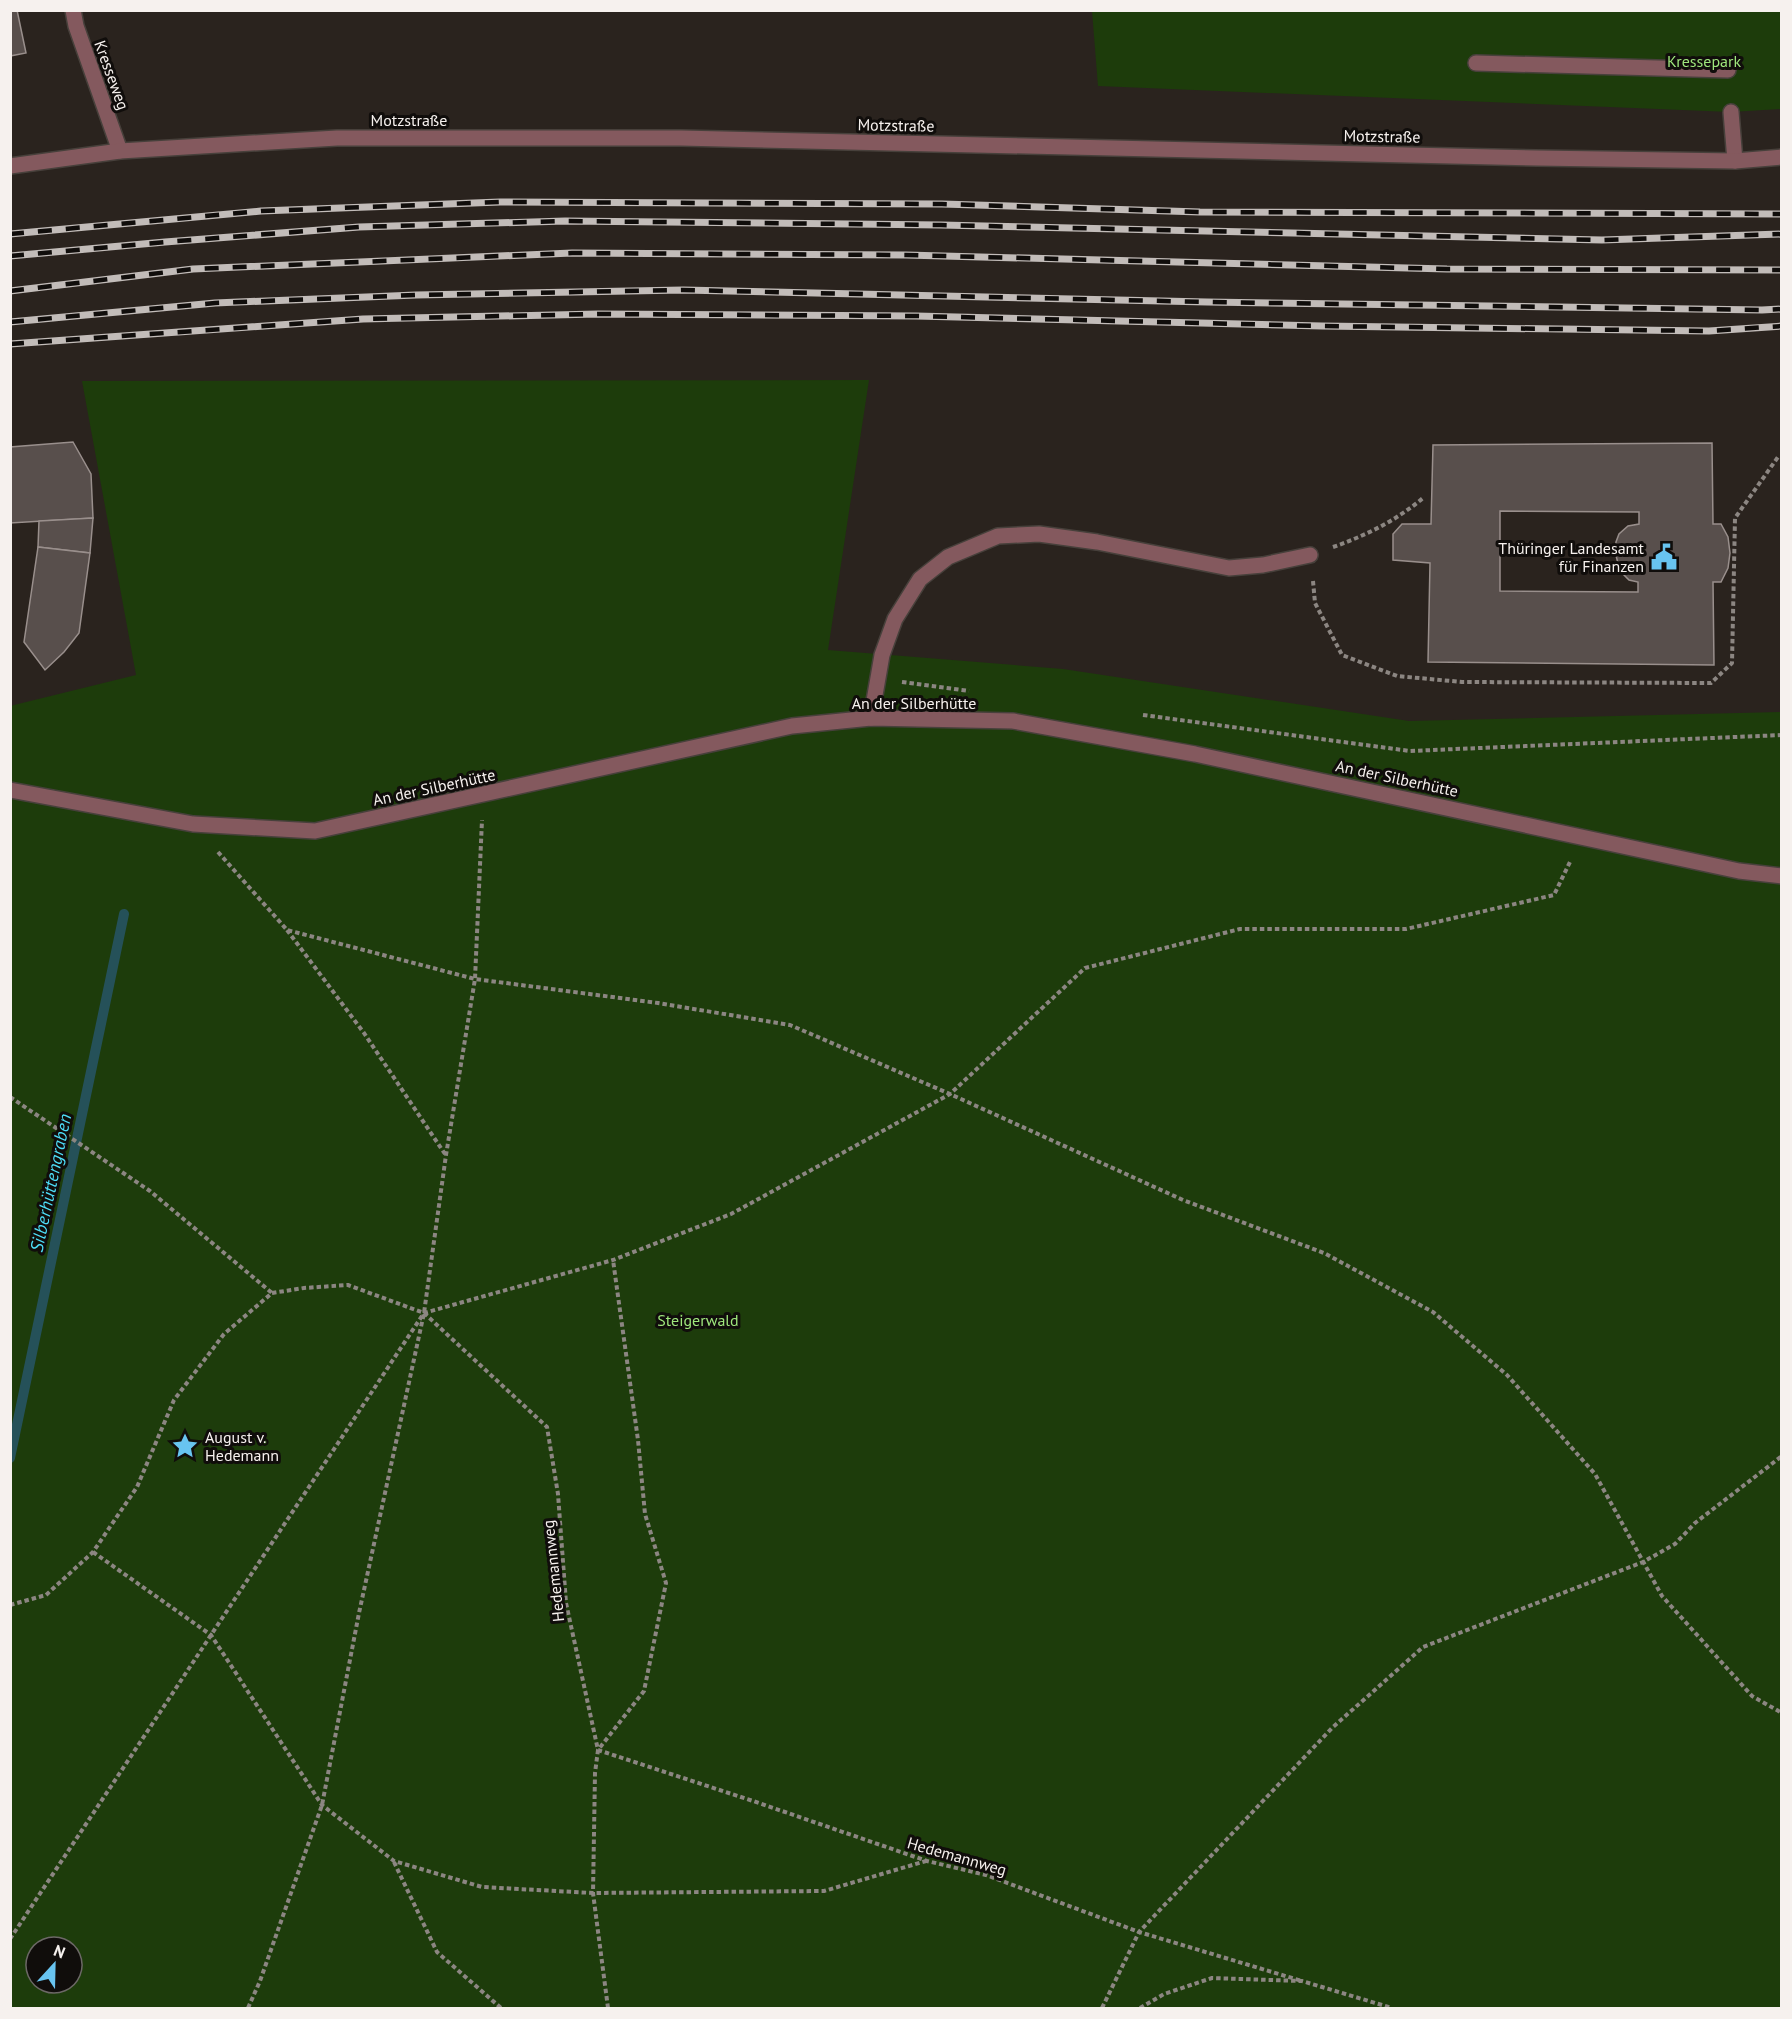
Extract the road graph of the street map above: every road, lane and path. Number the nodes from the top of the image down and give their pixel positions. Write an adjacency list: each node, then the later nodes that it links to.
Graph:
1 (73, 10): 5 (street, Kresseweg)
2 (1476, 63): 3 (street)
3 (1728, 70)
4 (1731, 112): 7 (street)
5 (120, 151): 7 (street, Motzstraße); 8 (street, Motzstraße)
6 (1782, 157): 7 (street, Motzstraße)
7 (1734, 160)
8 (10, 166)
9 (1778, 457): 11 (path)
10 (1423, 498): 11 (path)
11 (1310, 555): 12 (street)
12 (878, 678): 13 (path); 15 (street)
13 (972, 691)
14 (1138, 714): 16 (path)
15 (871, 718): 18 (street, An der Silberhütte); 20 (street, An der Silberhütte)
16 (1782, 735)
17 (10, 790): 19 (street, An der Silberhütte)
18 (484, 795): 19 (street, An der Silberhütte); 23 (path)
19 (194, 824): 22 (path)
20 (1583, 836): 21 (street, An der Silberhütte); 24 (path)
21 (1782, 876)
22 (287, 930): 23 (path); 26 (path)
23 (475, 979): 24 (path); 26 (path)
24 (950, 1094): 27 (path); 32 (path)
25 (10, 1097): 28 (path)
26 (446, 1155): 29 (path)
27 (613, 1260): 29 (path); 36 (path)
28 (272, 1293): 29 (path, Hedemannweg); 31 (path)
29 (424, 1313): 34 (path); 36 (path, Hedemannweg); 37 (path)
30 (1782, 1456): 32 (path)
31 (93, 1552): 33 (path); 34 (path)
32 (1643, 1562): 35 (path); 41 (path)
33 (10, 1605)
34 (211, 1635): 37 (path); 42 (path)
35 (1782, 1713)
36 (598, 1750): 39 (path, Hedemannweg); 40 (path)
37 (322, 1805): 38 (path); 44 (path)
38 (394, 1861): 40 (path); 45 (path)
39 (927, 1861): 40 (path); 41 (path, Hedemannweg)
40 (593, 1893): 46 (path)
41 (1139, 1932): 43 (path, Hedemannweg); 47 (path)
42 (10, 1939)
43 (1302, 1981): 48 (path); 49 (path)
44 (248, 2008)
45 (501, 2008)
46 (608, 2008)
47 (1102, 2008)
48 (1140, 2008)
49 (1392, 2008)

